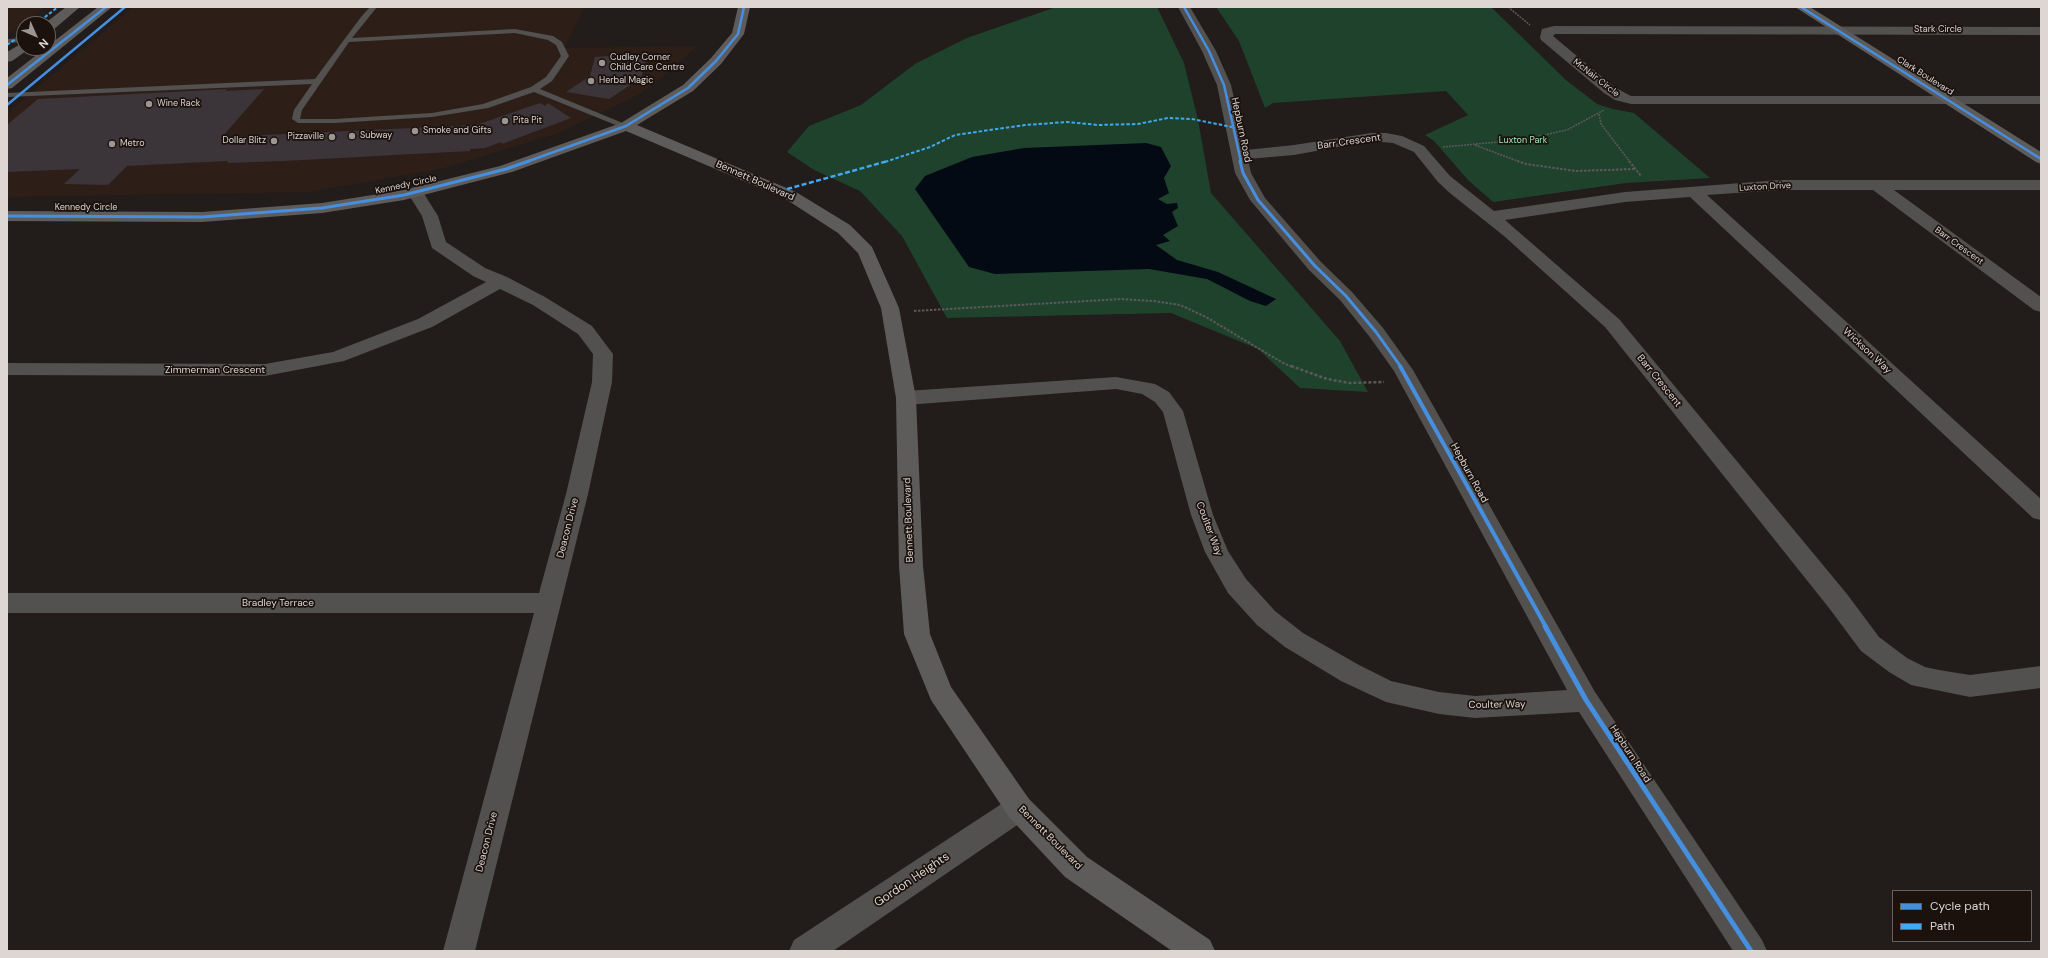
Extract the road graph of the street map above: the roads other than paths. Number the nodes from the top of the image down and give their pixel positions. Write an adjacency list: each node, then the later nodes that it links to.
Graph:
1 (74, 7): 7 (street)
2 (106, 7): 14 (street)
3 (374, 7): 10 (lane)
4 (744, 7): 19 (street, Kennedy Circle)
5 (1184, 7): 20 (street, Hepburn Road)
6 (1801, 7): 8 (street, Clark Boulevard)
7 (56, 21)
8 (1836, 29): 9 (street, Stark Circle); 17 (street, Clark Boulevard); 17 (street, McNair Circle)
9 (2041, 30)
10 (348, 40): 13 (lane); 15 (lane)
11 (16, 52): 12 (street)
12 (7, 58)
13 (318, 80): 15 (lane); 16 (lane)
14 (7, 85)
15 (534, 90): 19 (lane)
16 (7, 95)
17 (1946, 99): 18 (street); 21 (street, Clark Boulevard)
18 (2041, 100)
19 (626, 126): 25 (street, Kennedy Circle); 31 (street, Bennett Boulevard)
20 (1238, 155): 27 (street, Barr Crescent); 36 (street, Hepburn Road)
21 (2041, 159)
22 (2041, 185): 23 (street, Luxton Drive)
23 (1877, 186): 24 (street, Luxton Drive); 29 (street, Barr Crescent)
24 (1693, 191): 27 (street, Luxton Drive); 32 (street, Wickson Way)
25 (416, 192): 26 (street, Kennedy Circle); 28 (street, Deacon Drive)
26 (7, 216)
27 (1490, 217): 35 (street, Barr Crescent)
28 (501, 281): 30 (street, Zimmerman Crescent); 34 (street, Deacon Drive)
29 (2041, 306)
30 (7, 369)
31 (906, 398): 36 (street, Coulter Way); 37 (street, Bennett Boulevard)
32 (2041, 512)
33 (7, 603): 34 (street, Bradley Terrace)
34 (549, 603): 38 (street, Deacon Drive)
35 (2041, 677)
36 (1586, 700): 41 (street, Hepburn Road)
37 (1018, 808): 39 (street, Gordon Heights); 40 (street, Bennett Boulevard)
38 (459, 951)
39 (805, 951)
40 (1199, 951)
41 (1751, 951)

